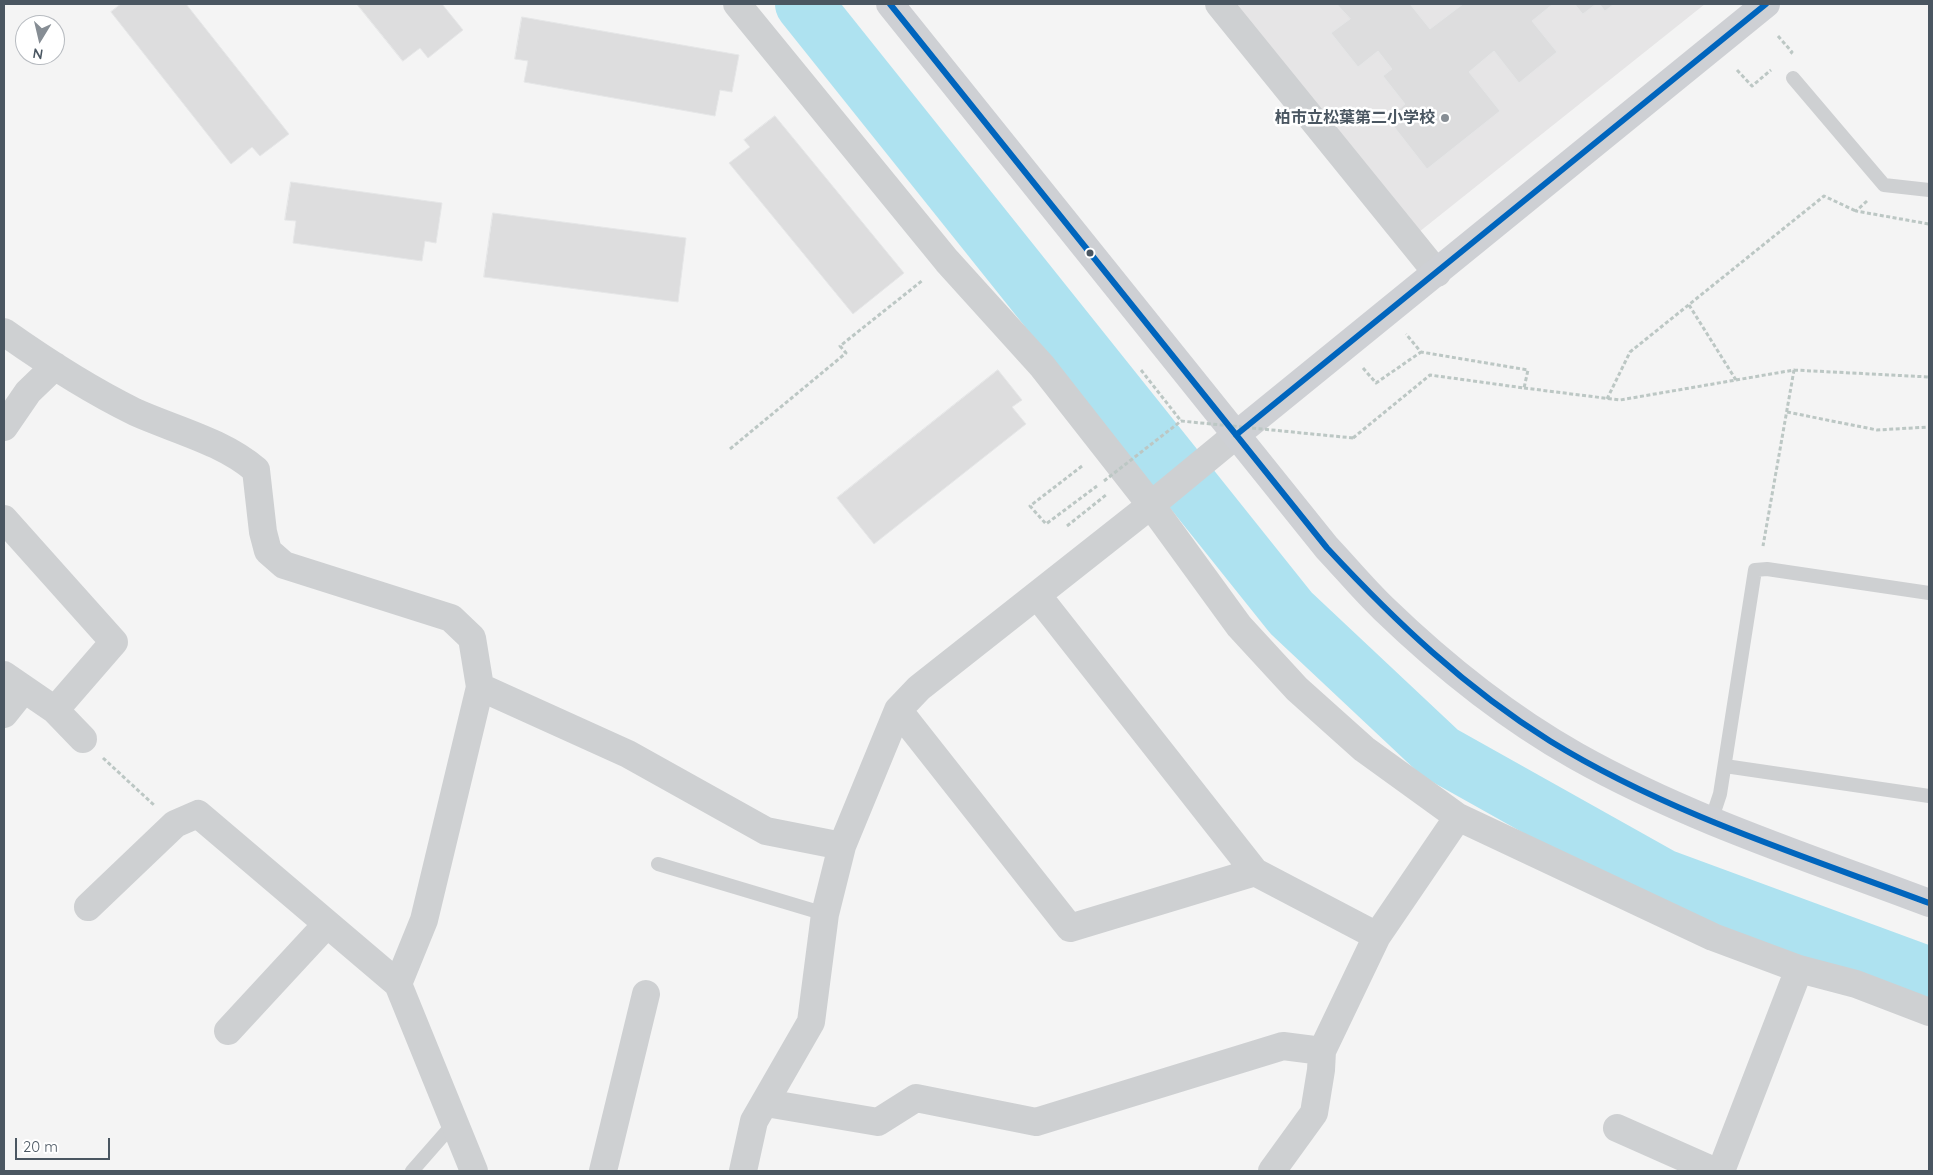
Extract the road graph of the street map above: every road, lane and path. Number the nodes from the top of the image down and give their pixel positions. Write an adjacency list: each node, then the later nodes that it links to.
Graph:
1 (737, 4): 14 (street)
2 (890, 4): 32 (street)
3 (1219, 4): 15 (street)
4 (1766, 4): 15 (street)
5 (1778, 36): 6 (path)
6 (1786, 57)
7 (1772, 69): 8 (path)
8 (1737, 70)
9 (1793, 78): 10 (lane)
10 (1884, 186): 11 (lane); 12 (path)
11 (1929, 190)
12 (1856, 211): 13 (path); 16 (path)
13 (1929, 224)
14 (947, 261): 33 (path); 38 (street)
15 (1437, 273): 32 (street)
16 (1689, 305): 25 (path); 27 (path)
17 (1404, 331): 19 (path)
18 (4, 332): 20 (street)
19 (1421, 352): 21 (path); 26 (path)
20 (55, 366): 30 (street); 45 (street)
21 (1361, 366)
22 (1141, 370): 29 (path)
23 (1794, 370): 24 (path); 25 (path); 28 (path)
24 (1929, 377)
25 (1736, 380): 27 (path)
26 (1524, 388): 27 (path); 29 (path, bridge)
27 (1607, 399)
28 (1787, 412): 31 (path); 41 (path)
29 (1181, 421): 35 (path, bridge)
30 (4, 427)
31 (1929, 427)
32 (1236, 434): 38 (street); 53 (street)
33 (730, 449)
34 (1087, 462): 35 (path)
35 (1104, 481): 36 (path)
36 (1108, 486)
37 (1113, 490): 39 (path)
38 (1157, 500): 43 (street); 52 (street)
39 (1067, 526)
40 (6, 528): 46 (street)
41 (1755, 570): 42 (lane); 50 (lane)
42 (1929, 593)
43 (1037, 595): 47 (street); 57 (street)
44 (14, 682): 46 (street); 48 (street)
45 (480, 687): 55 (street); 64 (street)
46 (55, 710): 49 (street)
47 (898, 710): 55 (street); 57 (street)
48 (4, 714)
49 (83, 739): 54 (path)
50 (1725, 766): 51 (lane); 53 (lane)
51 (1929, 796)
52 (1458, 816): 62 (street); 63 (street)
53 (1711, 821): 58 (street)
54 (175, 824): 59 (street); 61 (street)
55 (842, 846): 60 (street)
56 (658, 864): 60 (lane)
57 (1255, 872): 62 (street)
58 (1929, 902)
59 (88, 907)
60 (825, 914): 69 (street)
61 (327, 924): 64 (street); 67 (street)
62 (1377, 936): 68 (street)
63 (1800, 969): 66 (street); 78 (street)
64 (398, 984): 70 (street)
65 (646, 994): 74 (street)
66 (1929, 1012)
67 (228, 1031)
68 (1322, 1051): 69 (street); 76 (street)
69 (766, 1103): 75 (street)
70 (455, 1122): 72 (lane); 73 (street)
71 (1617, 1128): 77 (street)
72 (412, 1171)
73 (474, 1171)
74 (603, 1171)
75 (742, 1171)
76 (1272, 1171)
77 (1714, 1171)
78 (1720, 1171)

